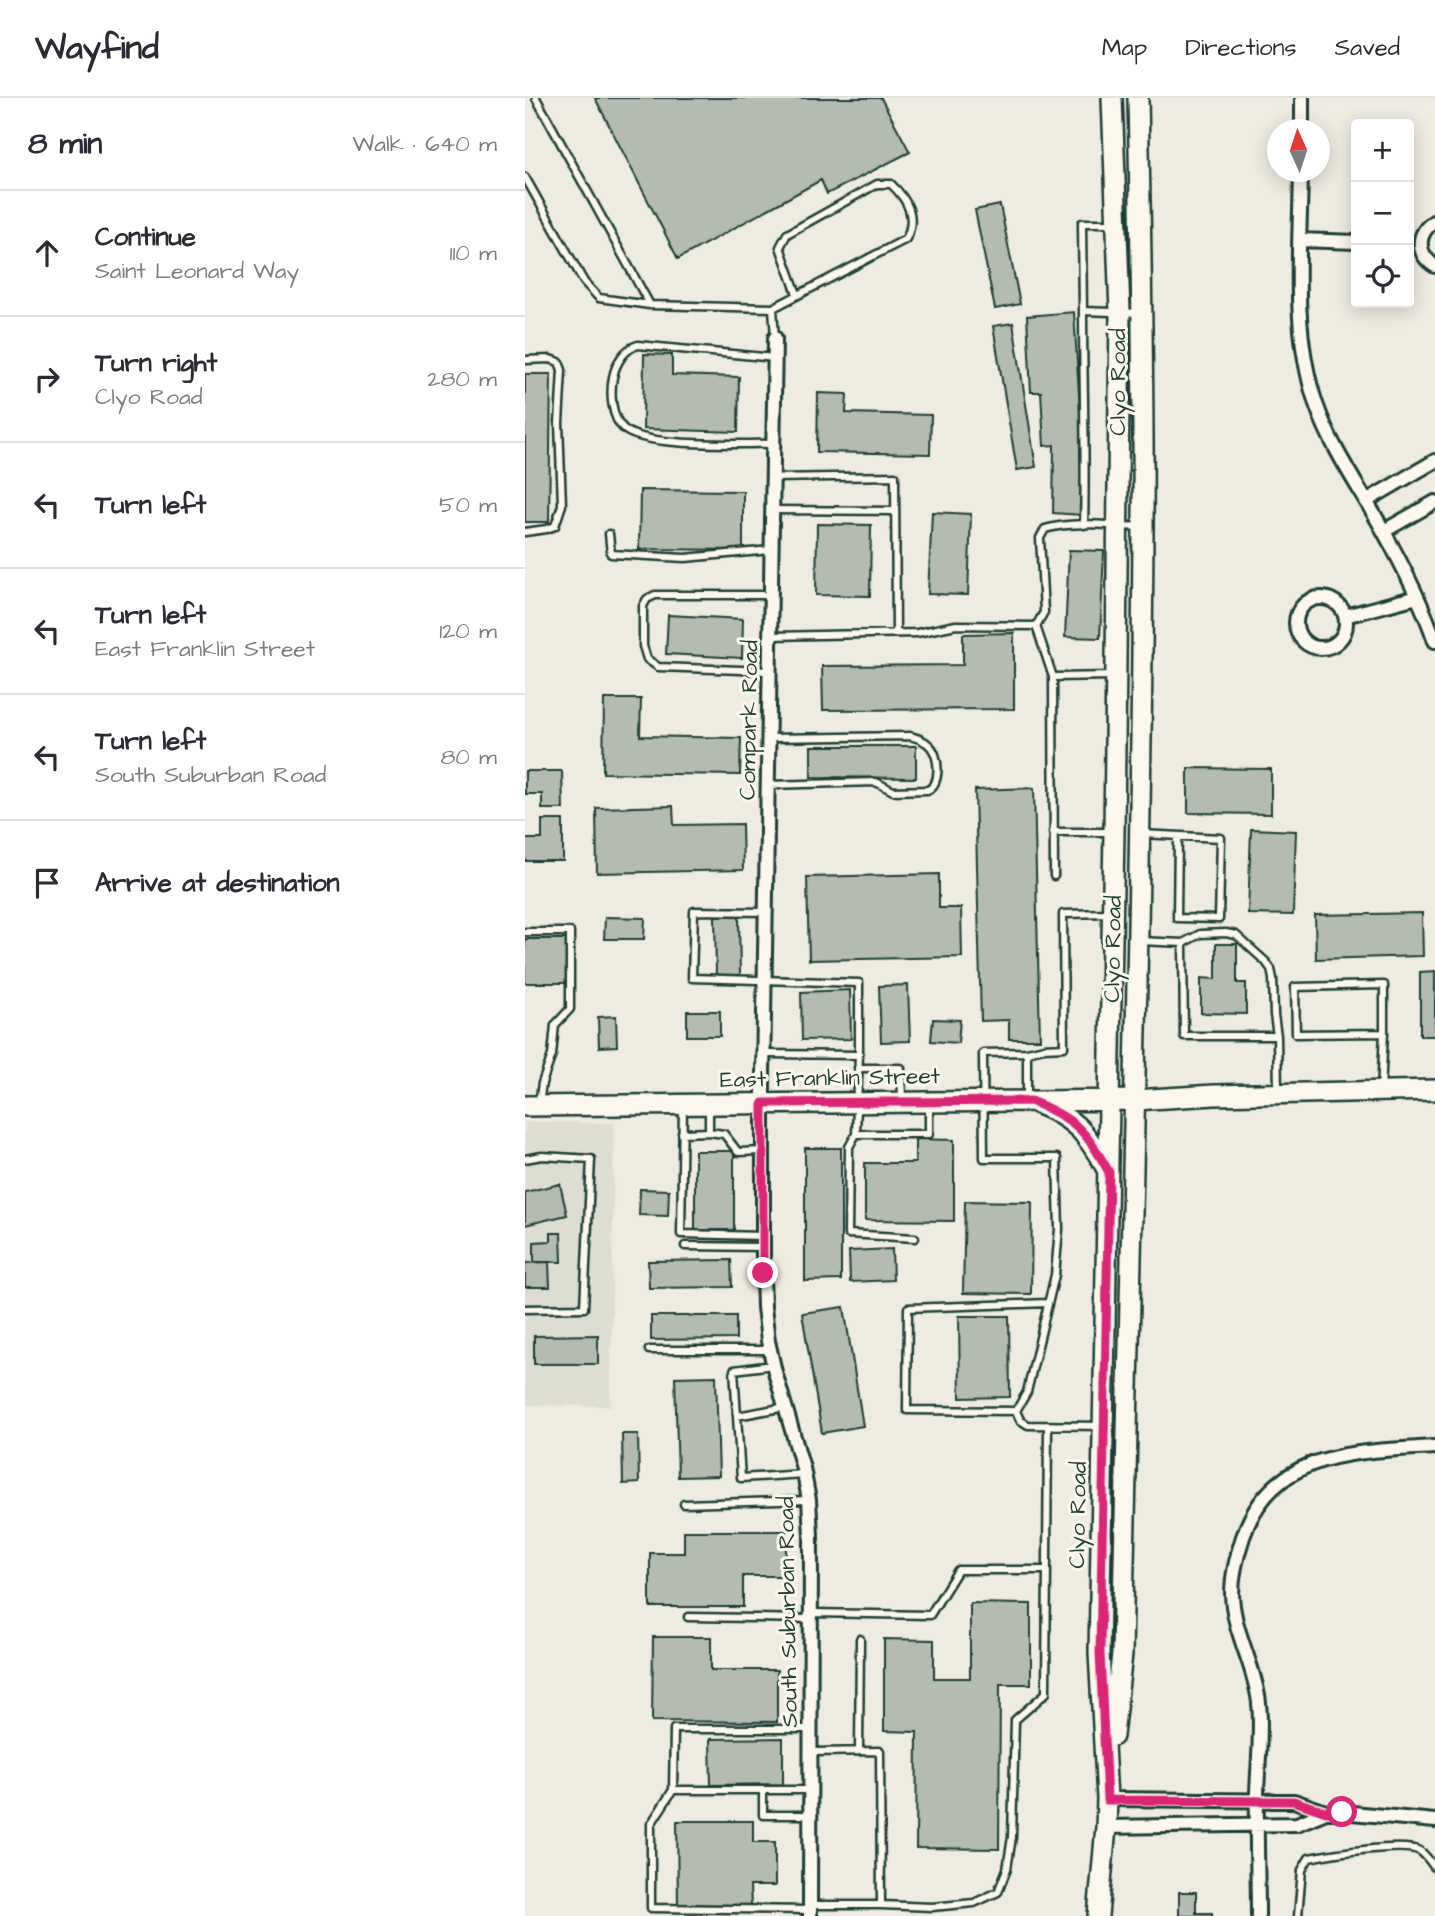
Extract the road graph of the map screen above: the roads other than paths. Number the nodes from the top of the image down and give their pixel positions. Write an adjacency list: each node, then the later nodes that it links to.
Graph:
1 (535, 98): 15 (lane)
2 (1112, 98): 9 (street, Clyo Road)
3 (1138, 98): 19 (street, Clyo Road)
4 (1302, 98): 5 (street)
5 (1301, 119)
6 (525, 177): 15 (lane)
7 (1301, 182): 10 (street)
8 (1435, 221): 12 (street)
9 (1117, 223): 17 (lane); 18 (street, Clyo Road)
10 (1300, 240): 11 (street); 26 (street)
11 (1351, 242)
12 (1415, 244): 13 (street)
13 (1435, 266)
14 (797, 294): 14 (lane); 16 (lane)
15 (650, 305): 16 (lane)
16 (773, 309): 20 (lane)
17 (1083, 311): 18 (lane); 30 (lane)
18 (1119, 312): 19 (lane); 31 (street, Clyo Road)
19 (1143, 313): 32 (street, Clyo Road)
20 (775, 338): 21 (street, Compark Road)
21 (775, 358): 23 (street, Compark Road); 23 (lane)
22 (525, 360): 34 (lane)
23 (774, 444): 25 (street, Compark Road)
24 (1435, 461): 26 (street)
25 (773, 478): 28 (street, Compark Road); 29 (lane)
26 (1366, 501): 33 (street)
27 (1435, 502): 33 (street)
28 (773, 510): 29 (lane); 36 (street, Compark Road)
29 (895, 511): 41 (lane)
30 (1084, 525): 31 (lane); 40 (lane)
31 (1117, 526): 32 (lane); 45 (street, Clyo Road)
32 (1143, 527): 51 (street, Clyo Road)
33 (1384, 531): 38 (street)
34 (525, 532)
35 (609, 534): 36 (lane)
36 (773, 550): 37 (street, Compark Road)
37 (772, 595): 42 (street, Compark Road); 44 (lane)
38 (1417, 597): 39 (street); 43 (street)
39 (1345, 616): 39 (street)
40 (1036, 626): 41 (lane); 46 (lane)
41 (896, 633): 42 (lane)
42 (771, 636): 44 (street, Compark Road)
43 (1435, 641)
44 (771, 671): 47 (street, Compark Road)
45 (1115, 676): 46 (lane); 50 (street, Clyo Road)
46 (1053, 677): 49 (lane)
47 (769, 738): 48 (street, Compark Road); 48 (lane)
48 (769, 785): 54 (street, Compark Road)
49 (1053, 832): 50 (lane); 53 (lane)
50 (1114, 832): 55 (street, Clyo Road)
51 (1140, 834): 52 (lane); 57 (street, Clyo Road)
52 (1178, 836): 52 (lane)
53 (1054, 876)
54 (767, 912): 59 (street, Compark Road); 59 (lane)
55 (1112, 913): 62 (lane); 69 (street, Clyo Road)
56 (525, 932): 79 (lane)
57 (1138, 941): 58 (lane); 70 (street, Clyo Road)
58 (1183, 943): 61 (lane); 61 (lane)
59 (766, 981): 63 (street, Compark Road); 64 (lane)
60 (1384, 1033): 60 (lane); 67 (lane)
61 (1277, 1036): 68 (lane)
62 (1027, 1052): 71 (lane); 72 (lane)
63 (764, 1054): 64 (lane); 76 (street, Compark Road)
64 (859, 1055): 65 (lane)
65 (859, 1068): 73 (lane); 74 (lane)
66 (1435, 1090): 67 (street, East Franklin Street)
67 (1381, 1092): 68 (street, East Franklin Street)
68 (1279, 1093): 70 (street, East Franklin Street)
69 (1110, 1100): 70 (street, East Franklin Street); 72 (street, East Franklin Street); 85 (street, Clyo Road)
70 (1135, 1100): 113 (street, Clyo Road)
71 (984, 1101): 72 (street, East Franklin Street); 75 (street, East Franklin Street); 89 (lane)
72 (1029, 1101): 85 (street)
73 (857, 1102): 74 (street, East Franklin Street); 76 (street, East Franklin Street); 82 (lane)
74 (902, 1102): 75 (street, East Franklin Street)
75 (929, 1102): 82 (lane)
76 (763, 1103): 78 (street, East Franklin Street); 83 (street, South Suburban Road)
77 (683, 1104): 78 (street, East Franklin Street); 79 (street, East Franklin Street); 81 (lane)
78 (709, 1104): 80 (lane)
79 (532, 1105)
80 (709, 1132): 81 (lane); 83 (lane)
81 (683, 1133): 87 (lane)
82 (856, 1135): 86 (lane)
83 (763, 1151): 87 (street, South Suburban Road)
84 (525, 1159): 90 (lane)
85 (1109, 1172): 98 (street, Clyo Road)
86 (915, 1238)
87 (763, 1241): 88 (lane); 92 (street, South Suburban Road)
88 (685, 1246)
89 (1048, 1303): 95 (lane); 95 (lane)
90 (525, 1309)
91 (649, 1350): 92 (lane)
92 (770, 1350): 93 (street, South Suburban Road)
93 (774, 1365): 94 (street, South Suburban Road); 96 (lane)
94 (786, 1408): 96 (lane); 100 (street, South Suburban Road)
95 (1016, 1410): 97 (lane)
96 (737, 1416): 100 (lane)
97 (1048, 1426): 98 (lane); 103 (lane)
98 (1104, 1426): 113 (street, Clyo Road)
99 (1435, 1447): 114 (street)
100 (804, 1474): 101 (street, South Suburban Road)
101 (809, 1500): 102 (lane); 104 (street, South Suburban Road)
102 (684, 1504)
103 (1047, 1570): 104 (lane); 121 (lane)
104 (811, 1616): 105 (lane); 107 (street, South Suburban Road)
105 (688, 1617)
106 (860, 1639): 108 (lane)
107 (811, 1729): 109 (street, South Suburban Road); 110 (lane)
108 (859, 1751): 109 (lane); 121 (lane)
109 (811, 1752): 112 (street, South Suburban Road)
110 (673, 1790): 111 (lane); 123 (lane)
111 (763, 1790): 112 (lane); 116 (lane)
112 (811, 1790): 116 (street, South Suburban Road)
113 (1107, 1800): 114 (street); 119 (street, Clyo Road)
114 (1257, 1801): 115 (street); 118 (street)
115 (1326, 1812): 117 (street); 118 (street)
116 (811, 1815): 122 (street, South Suburban Road)
117 (1435, 1821)
118 (1257, 1824): 119 (street); 125 (street)
119 (1106, 1827): 124 (street, Clyo Road)
120 (1435, 1868): 126 (lane)
121 (881, 1905): 122 (lane)
122 (810, 1910): 123 (lane)
123 (683, 1912)
124 (1098, 1916)
125 (1258, 1916)
126 (1298, 1916)

